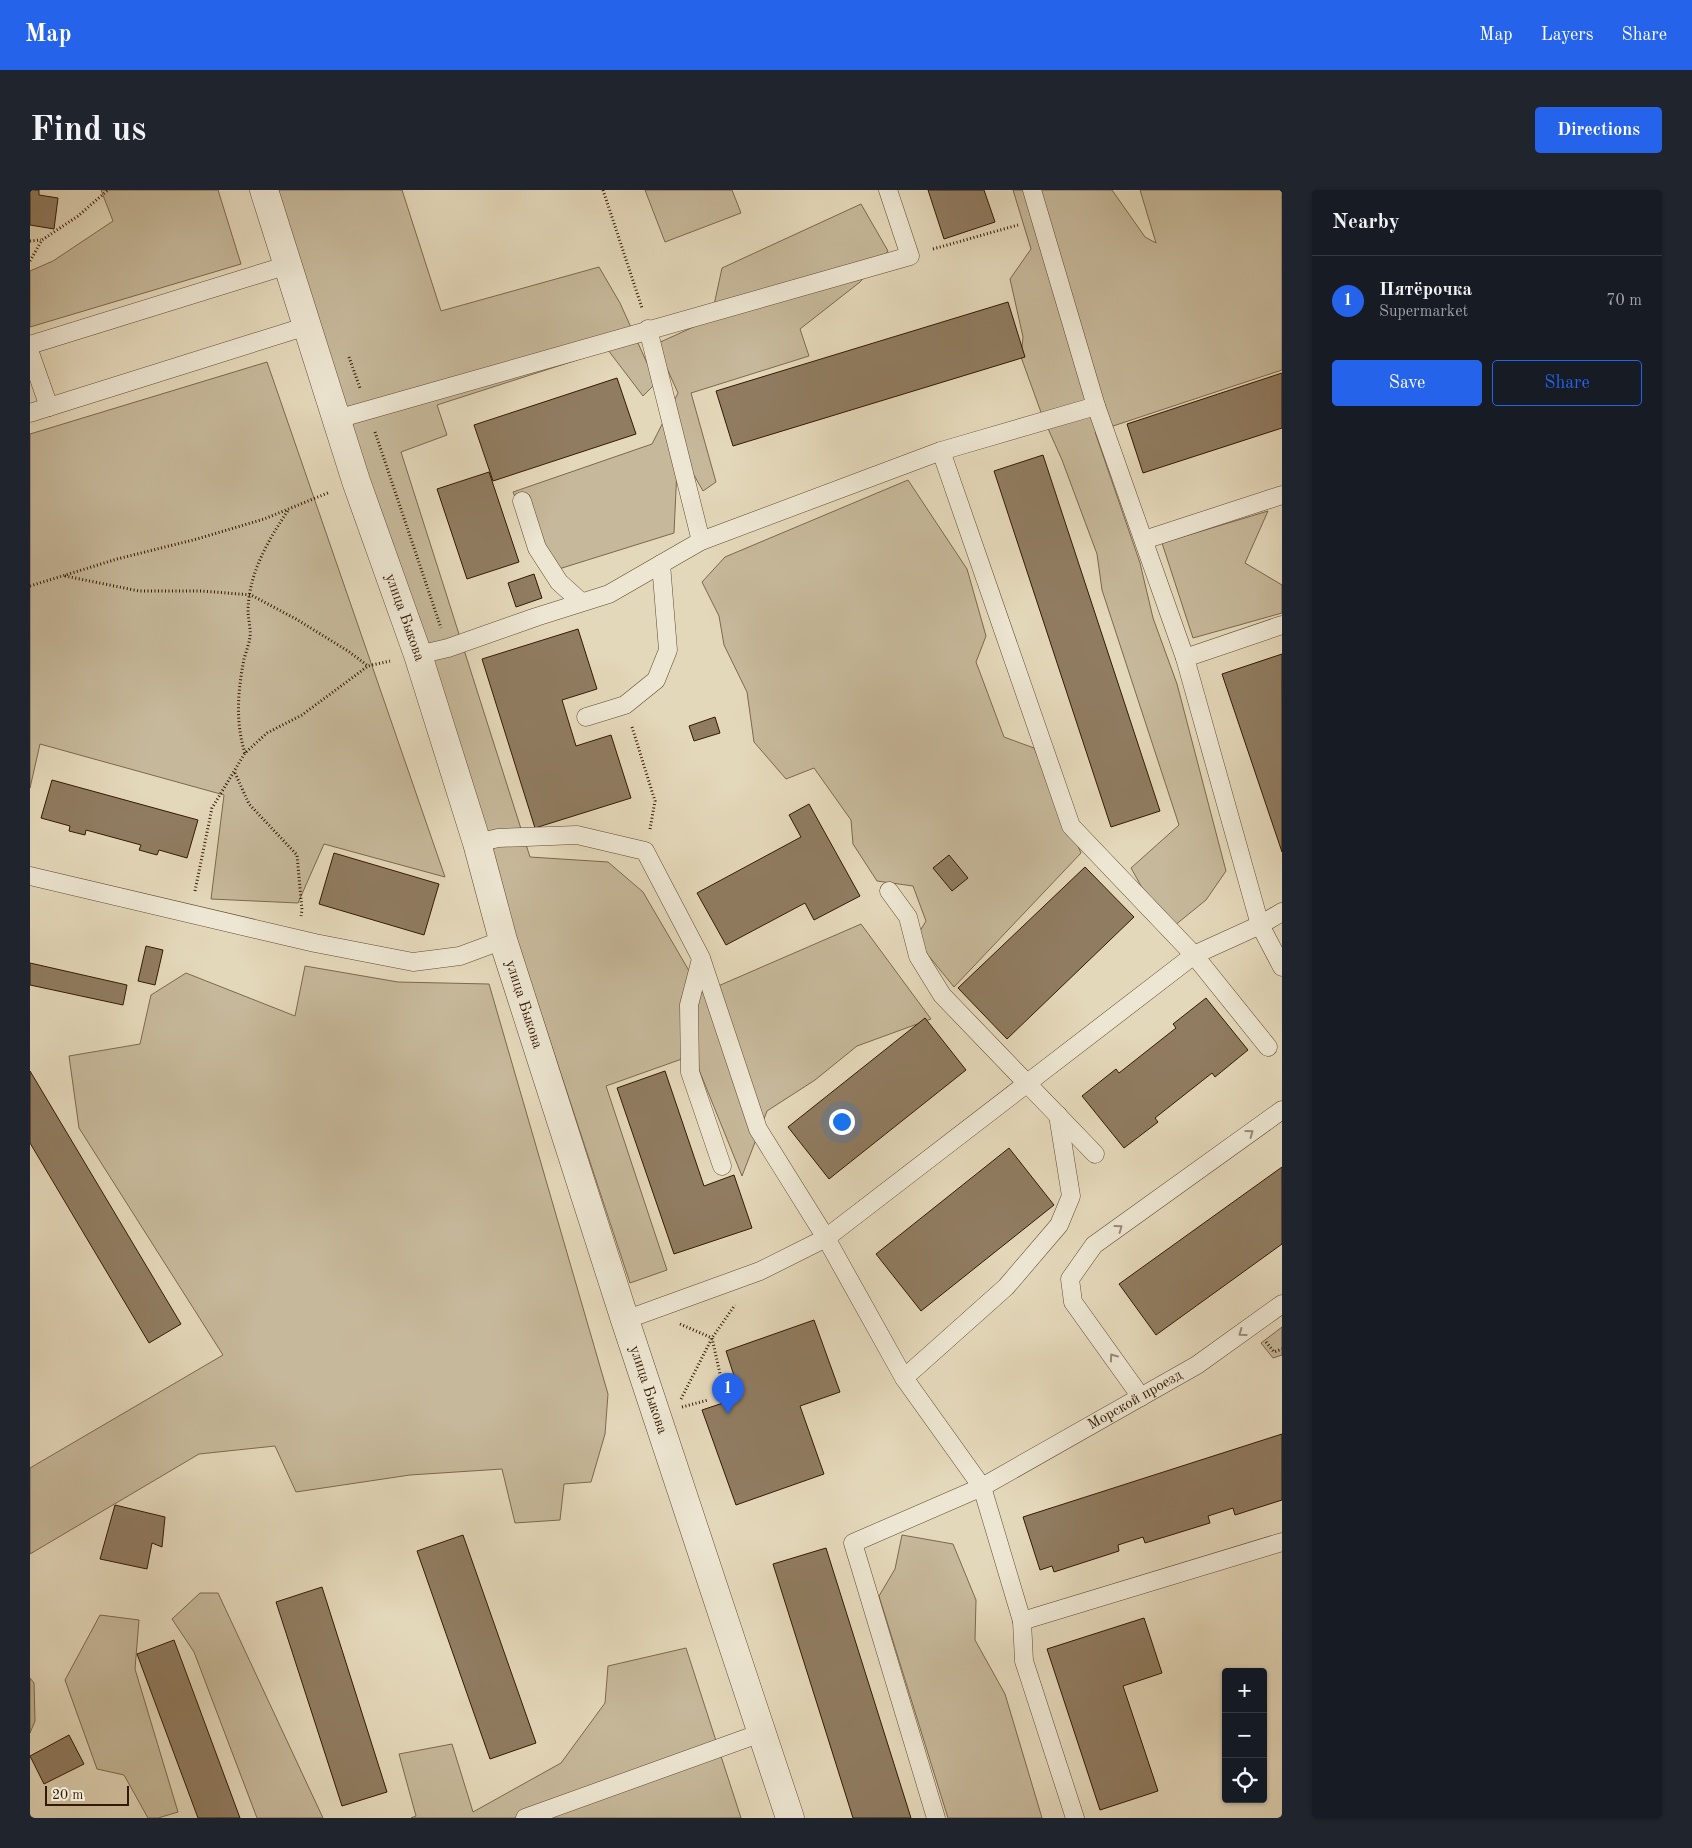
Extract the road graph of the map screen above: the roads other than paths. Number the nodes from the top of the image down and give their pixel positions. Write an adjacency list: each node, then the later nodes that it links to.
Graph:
1 (264, 190): 4 (street, улица Быкова)
2 (888, 190): 6 (lane)
3 (1032, 190): 9 (lane)
4 (288, 265): 5 (street, улица Быкова); 7 (lane)
5 (307, 326): 10 (lane); 12 (street, улица Быкова)
6 (648, 329): 12 (lane); 17 (lane)
7 (30, 344)
8 (30, 353): 10 (lane)
9 (1096, 406): 13 (lane); 16 (lane)
10 (48, 407): 11 (lane)
11 (30, 413)
12 (337, 419): 21 (street, улица Быкова)
13 (941, 451): 17 (lane); 30 (lane)
14 (1282, 495): 16 (lane)
15 (522, 501): 19 (lane)
16 (1144, 540): 22 (lane)
17 (702, 541): 18 (lane)
18 (661, 564): 19 (lane); 23 (lane)
19 (581, 602): 21 (lane)
20 (1282, 625): 22 (lane)
21 (418, 655): 24 (street, улица Быкова)
22 (1185, 658): 28 (lane)
23 (586, 717)
24 (477, 843): 29 (street, улица Быкова); 31 (lane)
25 (30, 876): 29 (lane)
26 (890, 891): 34 (lane)
27 (1282, 912): 28 (lane)
28 (1260, 925): 30 (lane); 32 (lane)
29 (503, 940): 41 (street, улица Быкова)
30 (1194, 955): 33 (lane); 34 (lane)
31 (701, 958): 38 (lane); 39 (lane)
32 (1282, 967)
33 (1268, 1047)
34 (1027, 1084): 36 (lane); 39 (lane)
35 (1282, 1110): 43 (lane, one-way to 35)
36 (1058, 1115): 37 (lane); 42 (lane)
37 (1095, 1154)
38 (722, 1166)
39 (826, 1238): 41 (lane); 42 (lane)
40 (1282, 1304): 43 (lane, Морской проезд, one-way to 43)
41 (625, 1320): 47 (street, улица Быкова)
42 (904, 1378): 44 (lane)
43 (1141, 1397): 44 (lane, Морской проезд)
44 (982, 1487): 46 (lane); 50 (lane, Морской проезд)
45 (1282, 1542): 46 (lane)
46 (1022, 1621): 51 (lane)
47 (761, 1734): 48 (lane); 49 (street, улица Быкова)
48 (526, 1818)
49 (790, 1818)
50 (936, 1818)
51 (1075, 1818)

